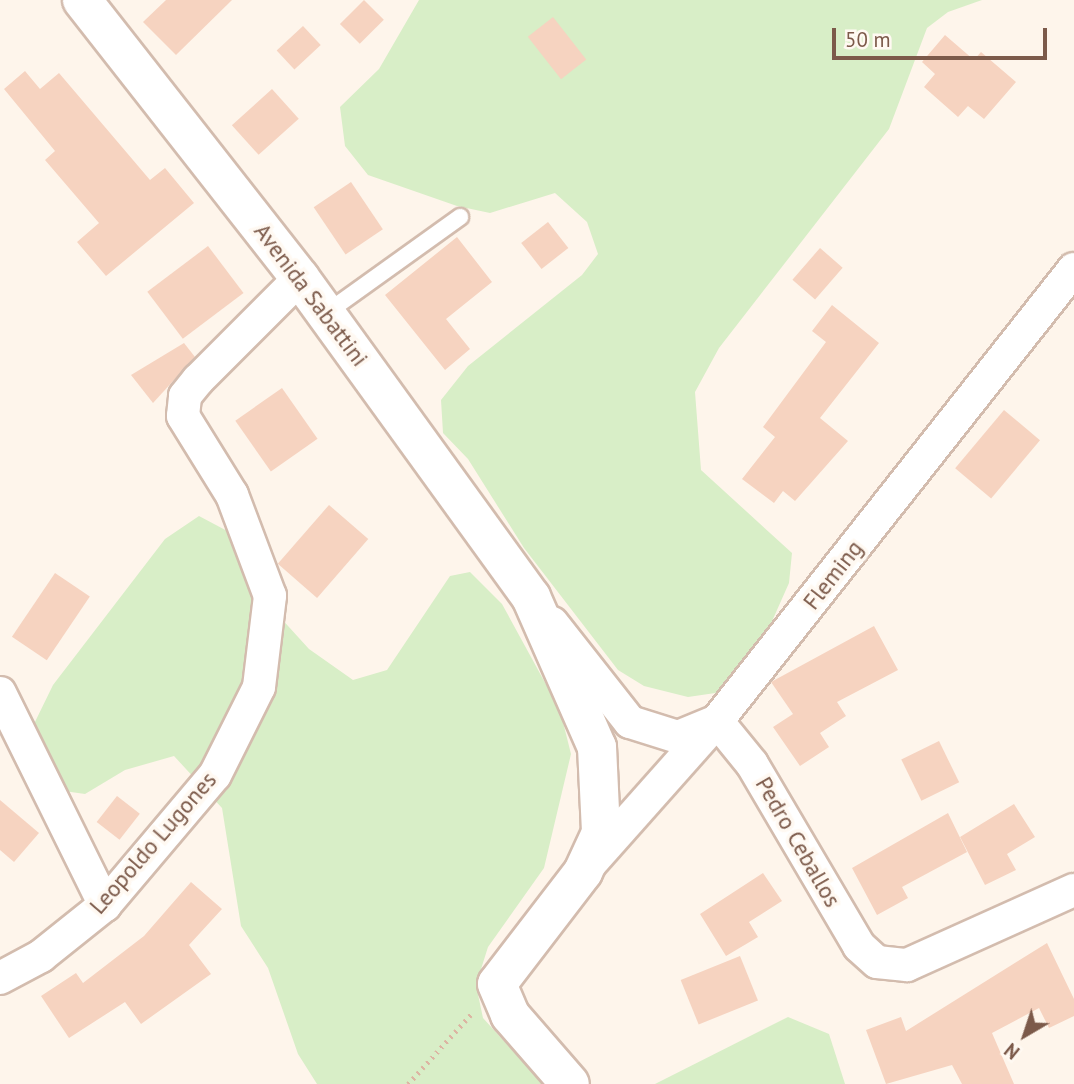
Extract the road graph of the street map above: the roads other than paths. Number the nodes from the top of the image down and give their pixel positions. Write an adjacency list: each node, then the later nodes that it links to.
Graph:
1 (82, 0): 4 (street, Avenida Sabattini)
2 (460, 217): 5 (lane)
3 (1074, 270): 8 (street, Fleming)
4 (300, 278): 5 (street, Avenida Sabattini); 11 (street, Leopoldo Lugones)
5 (326, 313): 6 (street, Avenida Sabattini)
6 (531, 597): 8 (street, Avenida Sabattini); 9 (street, Avenida Sabattini)
7 (0, 693): 11 (street)
8 (717, 721): 9 (street, Fleming); 10 (street, Pedro Ceballos)
9 (583, 872): 13 (street, Avenida Sabattini)
10 (1074, 890)
11 (105, 905): 12 (street, Leopoldo Lugones)
12 (0, 978)
13 (570, 1084)

